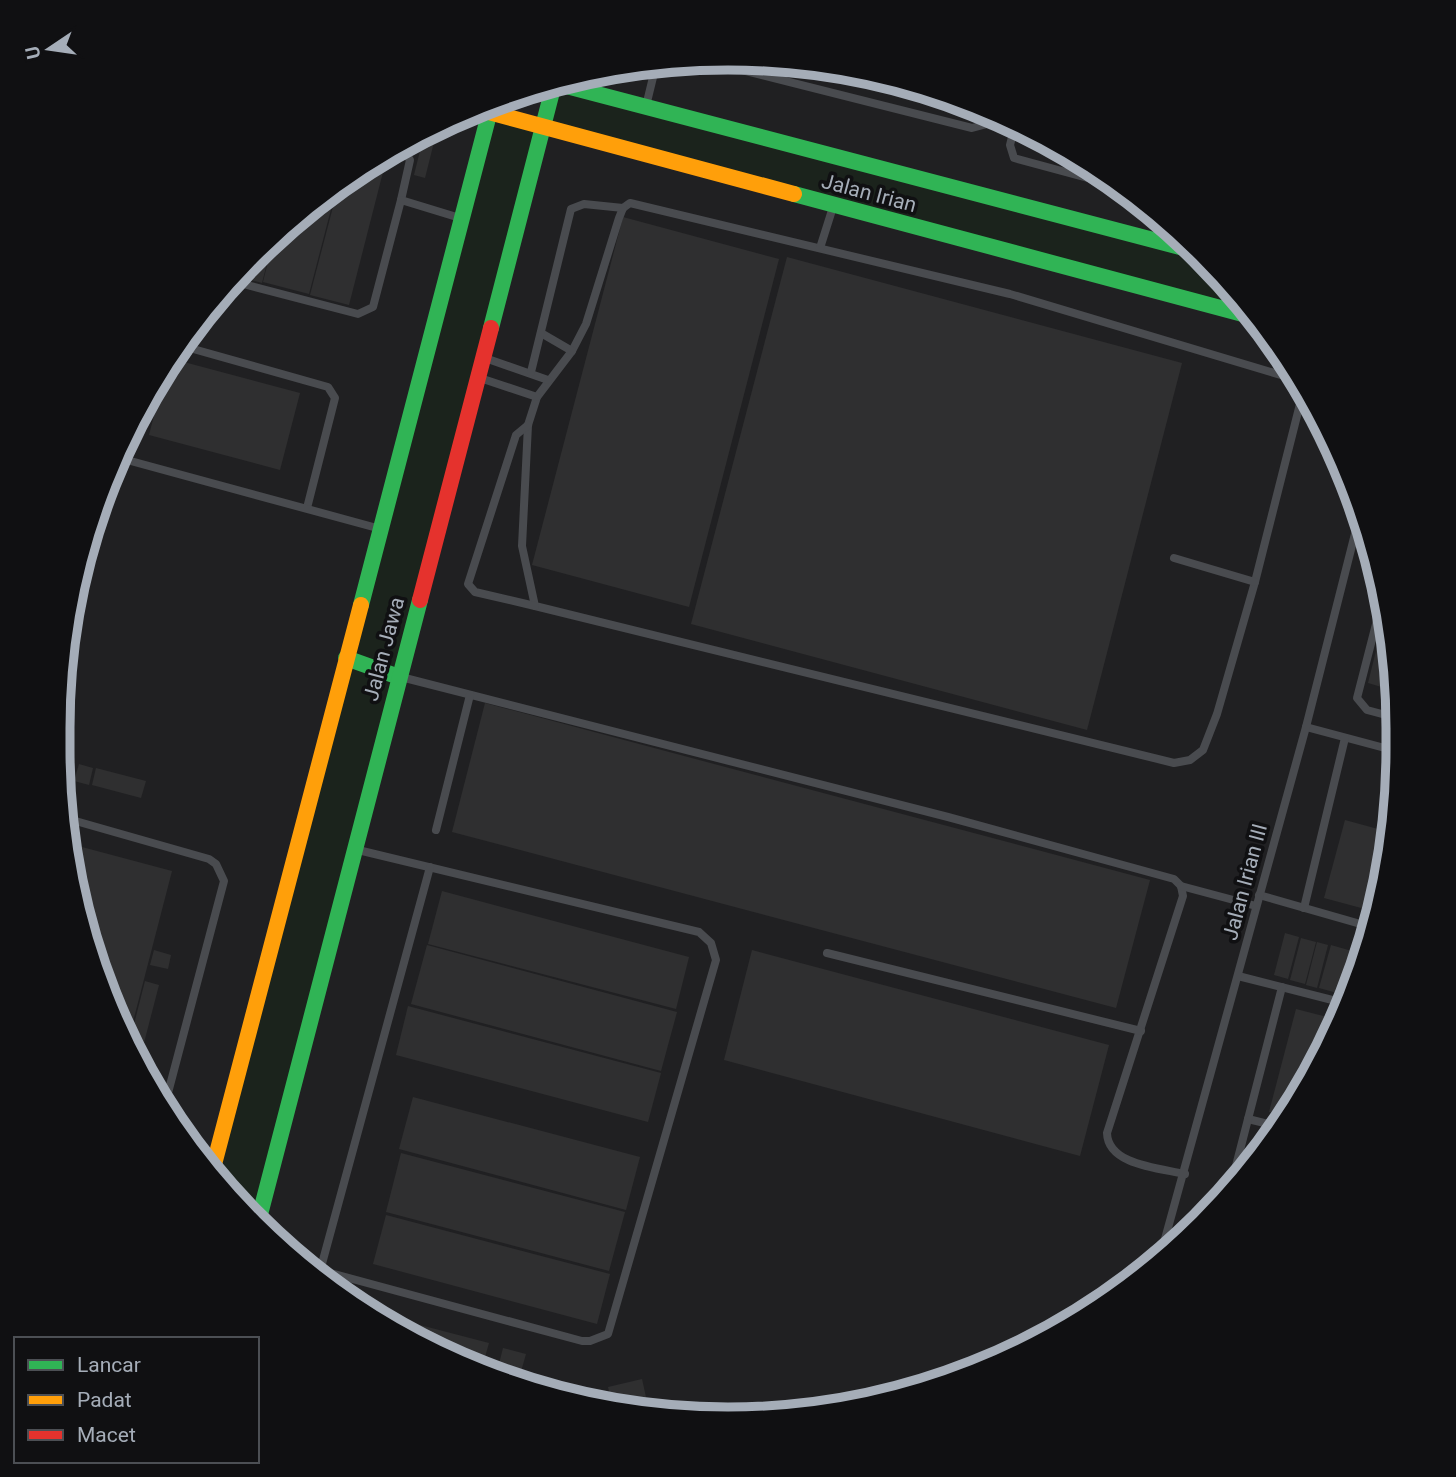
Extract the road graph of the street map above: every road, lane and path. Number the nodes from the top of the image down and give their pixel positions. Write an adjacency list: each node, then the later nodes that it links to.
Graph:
1 (743, 70): 8 (lane)
2 (654, 75): 5 (lane)
3 (575, 88): 5 (street, Jalan Irian)
4 (552, 94): 9 (street, Jalan Jawa)
5 (646, 107): 17 (street, Jalan Irian)
6 (497, 112): 9 (street, Jalan Irian)
7 (483, 117): 16 (street, Jalan Jawa)
8 (987, 123)
9 (544, 128): 14 (street, Jalan Irian); 24 (street, Jalan Jawa)
10 (1012, 135): 12 (lane)
11 (406, 154): 13 (lane)
12 (1090, 179)
13 (401, 200): 16 (lane); 19 (lane)
14 (834, 205): 18 (lane); 20 (street, Jalan Irian)
15 (623, 208): 18 (lane); 21 (lane); 23 (lane)
16 (460, 218): 34 (street, Jalan Jawa)
17 (1166, 237)
18 (820, 248): 26 (lane)
19 (243, 284)
20 (1238, 313)
21 (541, 332): 23 (lane); 25 (lane)
22 (191, 348): 33 (lane)
23 (572, 351): 28 (lane)
24 (483, 358): 25 (lane); 27 (street, Jalan Jawa)
25 (531, 372): 28 (lane)
26 (1284, 376)
27 (478, 378): 29 (lane); 41 (street, Jalan Jawa)
28 (548, 380): 29 (lane)
29 (537, 397): 31 (lane)
30 (1300, 403): 37 (lane)
31 (528, 425): 38 (lane); 38 (lane)
32 (127, 460): 33 (lane)
33 (307, 508): 34 (lane)
34 (379, 528): 40 (street, Jalan Jawa)
35 (1356, 531): 44 (lane, Jalan Irian III)
36 (1174, 558): 37 (lane)
37 (1255, 582): 38 (lane)
38 (535, 606)
39 (1377, 622): 43 (lane)
40 (346, 657): 41 (street); 64 (street, Jalan Jawa)
41 (399, 677): 42 (lane); 49 (street, Jalan Jawa)
42 (470, 695): 48 (lane); 51 (lane)
43 (1386, 715)
44 (1306, 727): 45 (lane); 52 (lane, Jalan Irian III)
45 (1345, 738): 46 (lane); 54 (lane)
46 (1386, 748)
47 (74, 821): 61 (lane)
48 (436, 830)
49 (355, 850): 50 (lane); 67 (street, Jalan Jawa)
50 (430, 867): 69 (lane); 70 (lane)
51 (1181, 886): 53 (lane); 60 (lane)
52 (1259, 895): 53 (lane, Jalan Irian III); 54 (lane)
53 (1256, 906): 57 (lane, Jalan Irian III)
54 (1304, 908): 55 (lane)
55 (1362, 925)
56 (827, 953): 60 (lane)
57 (1238, 976): 58 (lane); 66 (lane, Jalan Irian III)
58 (1282, 987): 59 (lane); 62 (lane)
59 (1336, 1001)
60 (1142, 1031): 66 (lane)
61 (168, 1094)
62 (1248, 1119): 63 (lane); 65 (lane)
63 (1268, 1124)
64 (215, 1161)
65 (1235, 1168)
66 (1185, 1174): 68 (lane, Jalan Irian III)
67 (261, 1212)
68 (1165, 1241)
69 (321, 1266)
70 (329, 1272)

